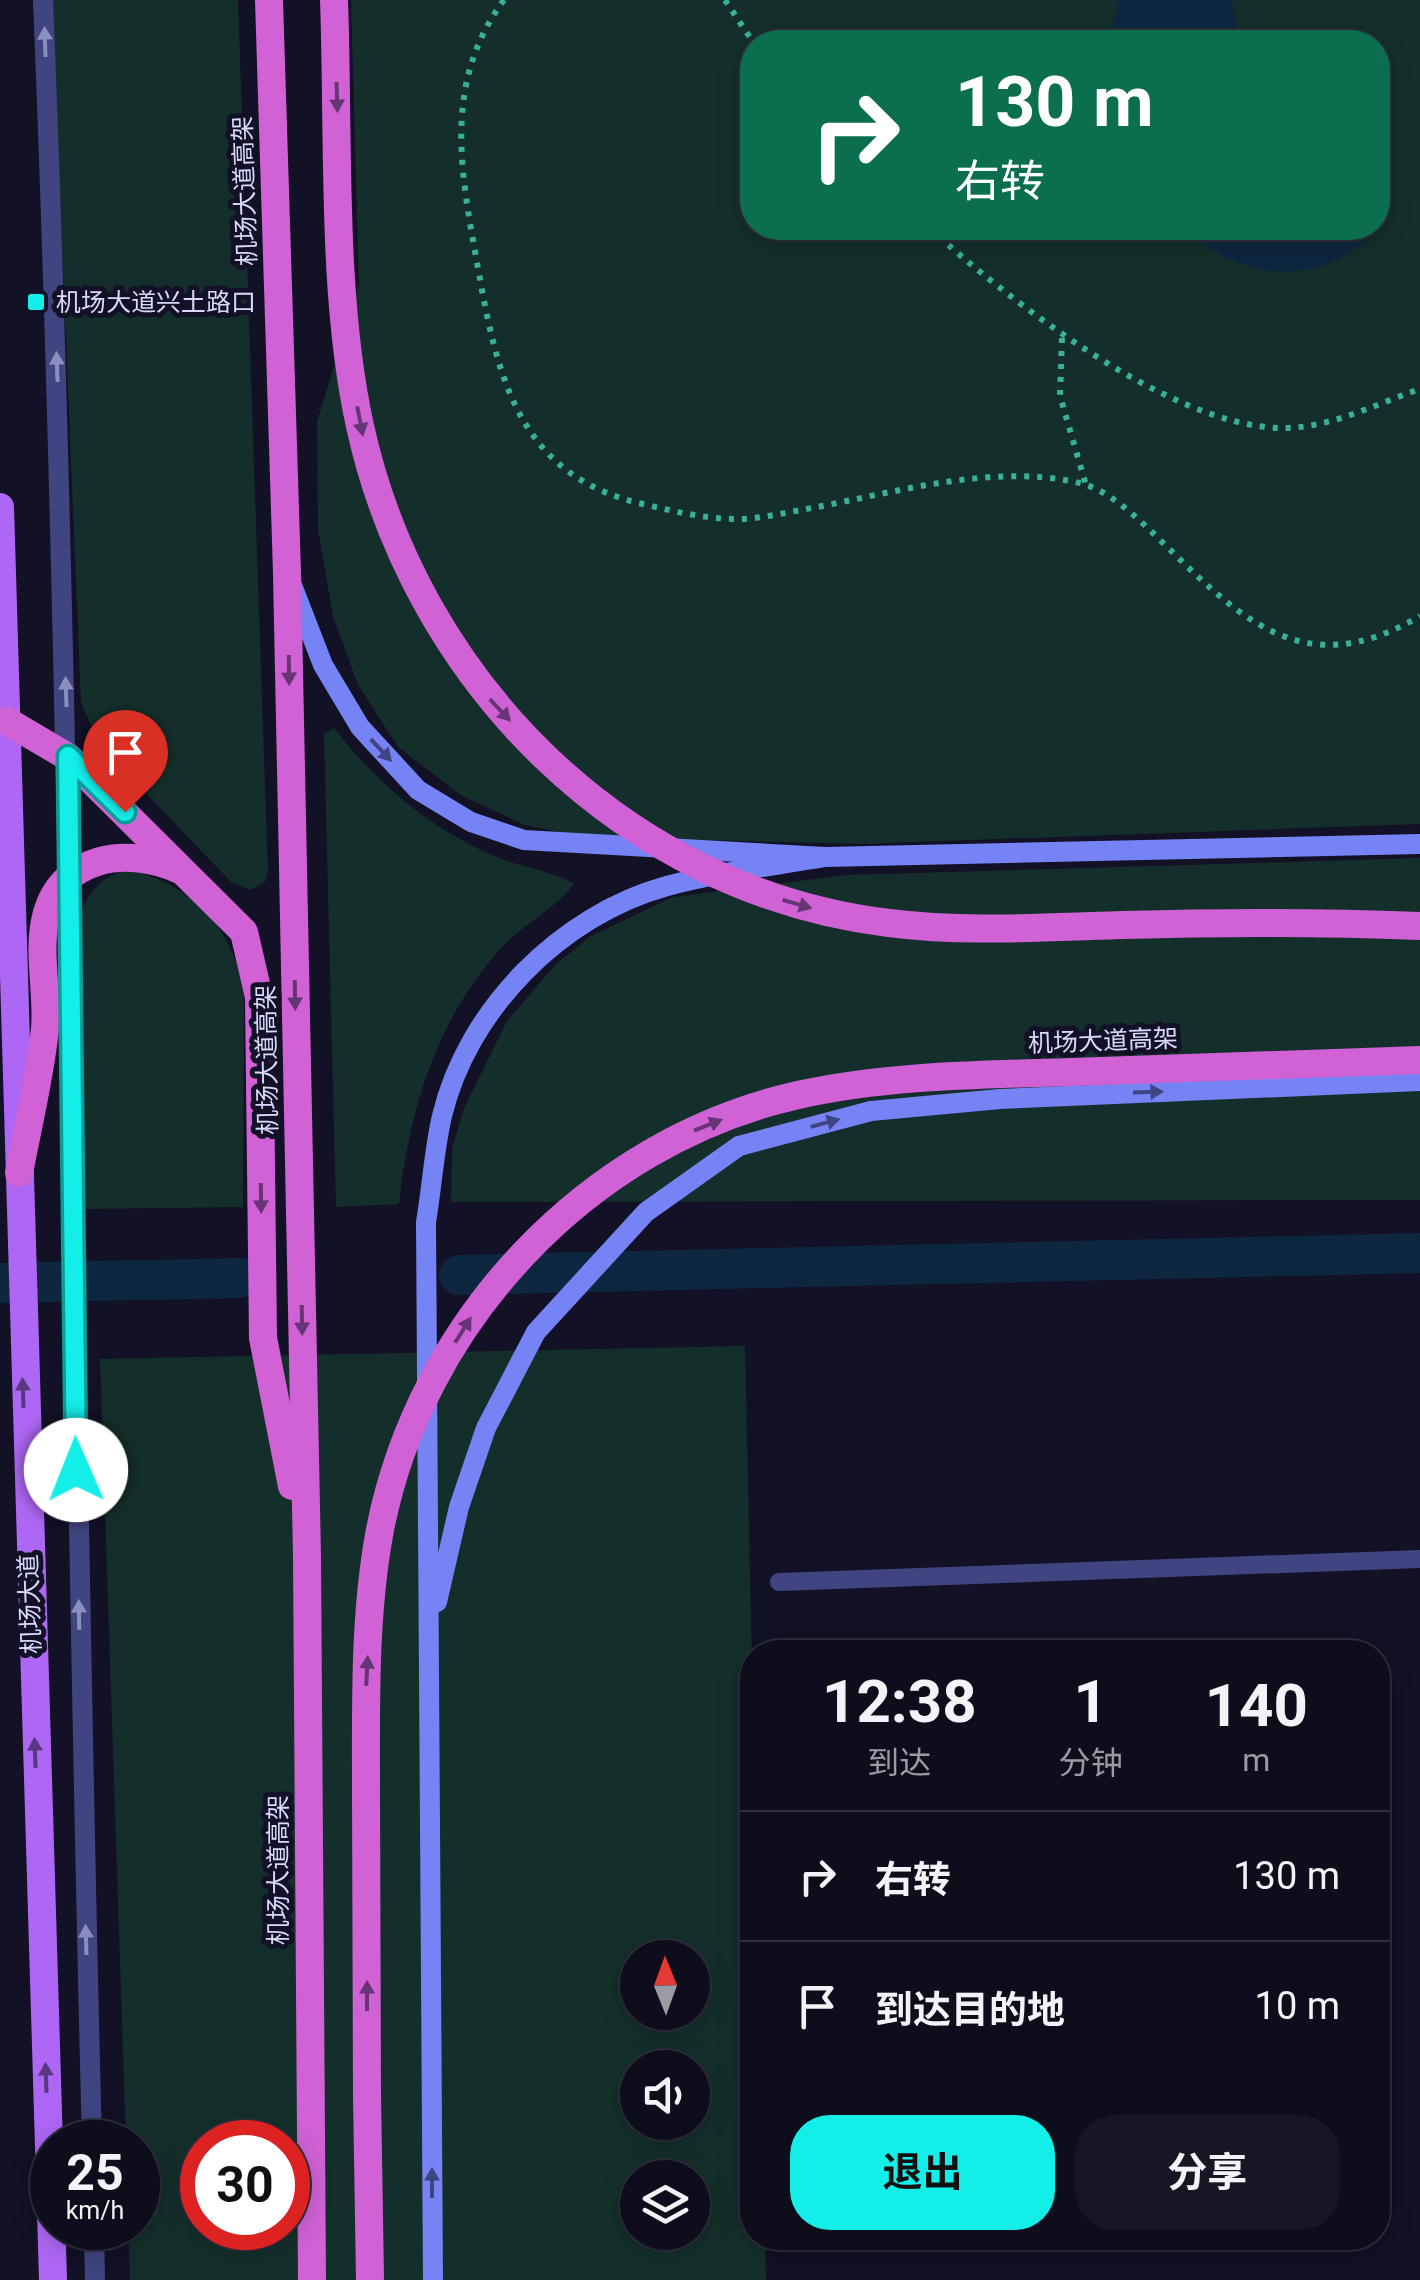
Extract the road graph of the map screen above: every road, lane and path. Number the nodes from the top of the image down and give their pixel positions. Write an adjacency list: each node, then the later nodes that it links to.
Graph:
1 (43, 0): 15 (street, one-way to 1)
2 (268, 0): 12 (highway, 机场大道高架)
3 (334, 0): 20 (highway, one-way to 20, bridge)
4 (504, 0): 10 (path)
5 (725, 0): 6 (path)
6 (745, 30)
7 (944, 240): 8 (path)
8 (1062, 338): 9 (path); 10 (path)
9 (1420, 388)
10 (1086, 484): 13 (path)
11 (0, 507): 14 (main road, 机场大道)
12 (287, 573): 17 (main road, one-way to 17); 24 (highway, 机场大道高架, one-way to 24)
13 (1420, 616)
14 (7, 721): 15 (highway); 23 (main road, 机场大道)
15 (68, 756): 18 (street); 19 (highway)
16 (1420, 844): 17 (main road)
17 (825, 856): 27 (main road)
18 (71, 875): 19 (highway); 23 (highway); 28 (street, one-way to 18)
19 (211, 894): 24 (highway, one-way to 24)
20 (1420, 926)
21 (1420, 1060): 33 (highway, 机场大道高架, one-way to 21, bridge)
22 (1420, 1081): 27 (main road, one-way to 22)
23 (20, 1173): 30 (main road, 机场大道, one-way to 23)
24 (306, 1556): 32 (highway, 机场大道高架)
25 (1420, 1559): 26 (lane)
26 (779, 1582)
27 (430, 1633): 34 (main road, one-way to 27)
28 (91, 2120)
29 (94, 2250): 31 (street)
30 (53, 2280)
31 (95, 2280)
32 (312, 2280)
33 (370, 2280)
34 (433, 2280)

